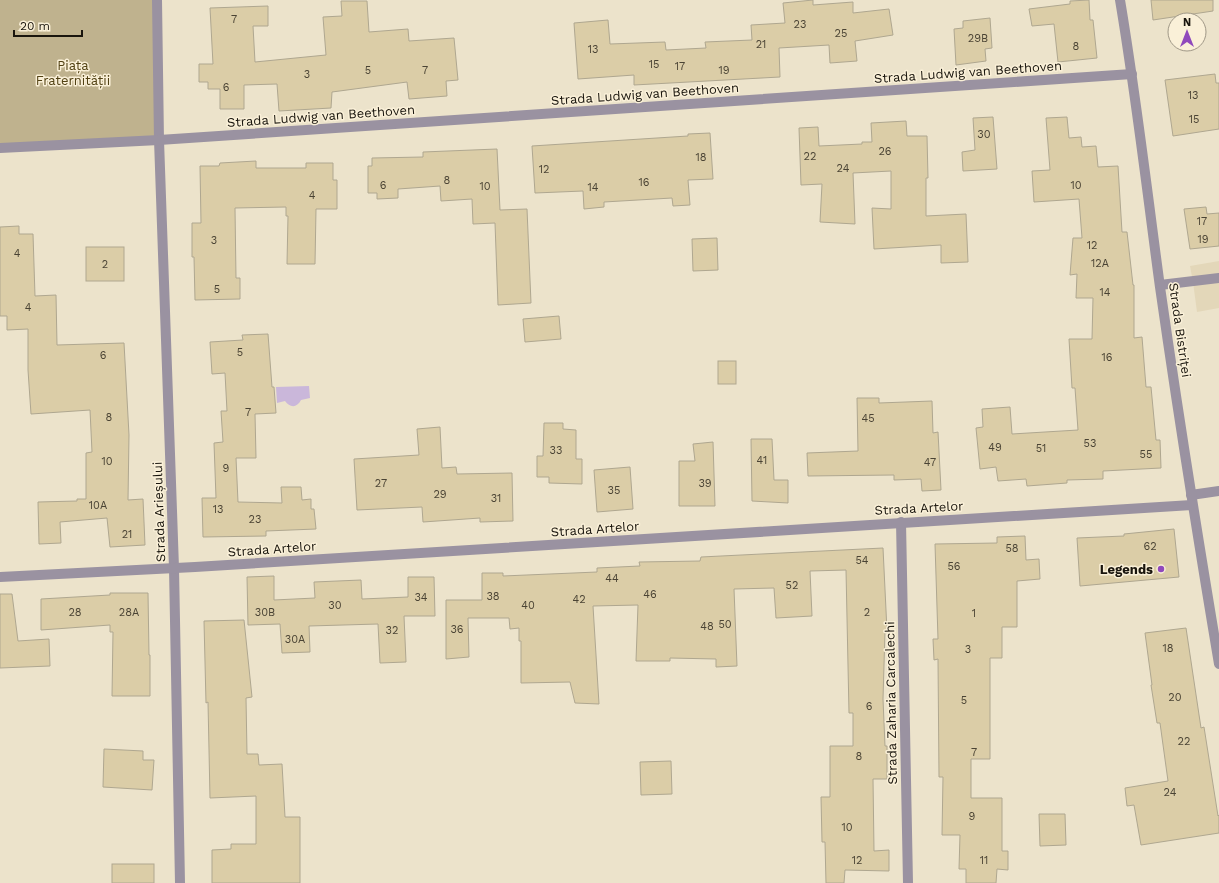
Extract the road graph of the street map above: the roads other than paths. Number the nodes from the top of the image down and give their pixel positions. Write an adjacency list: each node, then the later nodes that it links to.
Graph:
1 (157, 0): 4 (street)
2 (1120, 0): 3 (street, Strada Bistriței)
3 (1132, 74): 4 (street, Strada Ludwig van Beethoven); 7 (street, Strada Bistriței)
4 (159, 140): 5 (street); 11 (street, Strada Arieșului)
5 (0, 148)
6 (1219, 278): 7 (street)
7 (1160, 285): 9 (street, Strada Bistriței)
8 (1219, 491): 9 (street, Strada Artelor)
9 (1191, 500): 10 (street, Strada Artelor); 13 (street, Strada Bistriței)
10 (901, 522): 11 (street, Strada Artelor); 15 (street, Strada Zaharia Carcalechi)
11 (174, 568): 12 (street, Strada Artelor); 14 (street, Strada Arieșului)
12 (0, 577)
13 (1219, 664)
14 (180, 883)
15 (908, 883)

